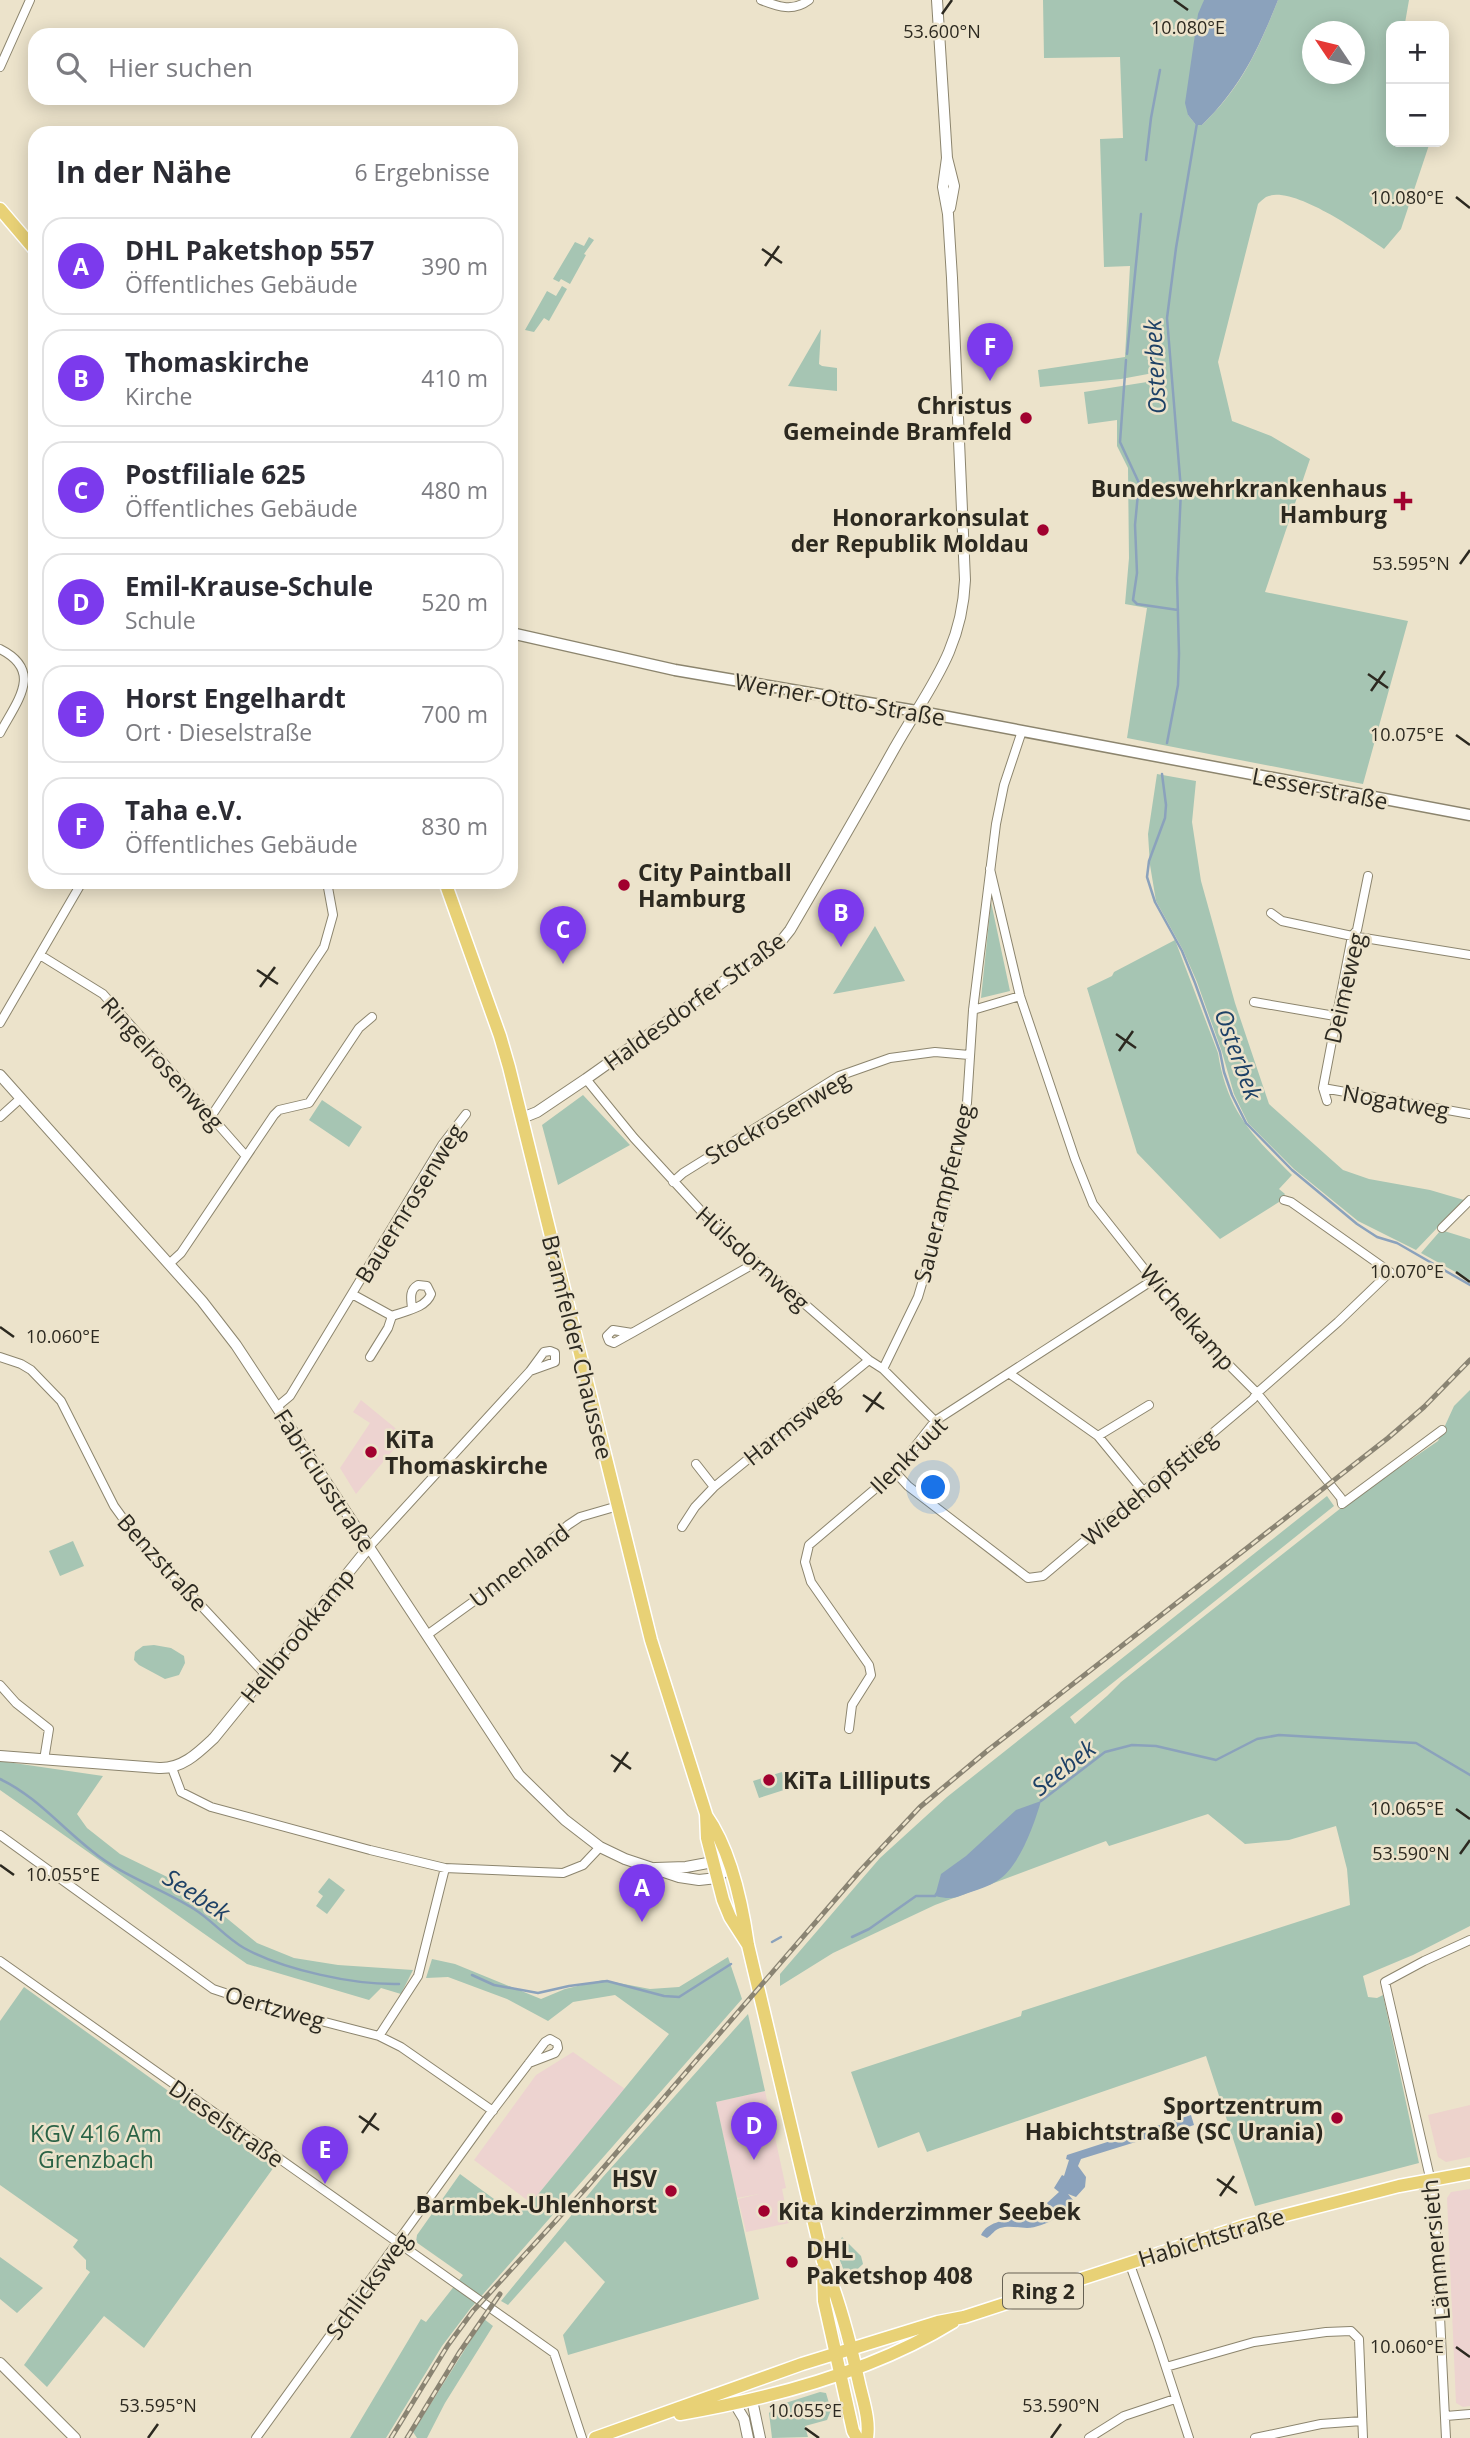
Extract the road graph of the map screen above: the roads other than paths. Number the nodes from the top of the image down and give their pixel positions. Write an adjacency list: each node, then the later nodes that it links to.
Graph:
1 (30, 0): 5 (street)
2 (761, 0): 3 (street)
3 (809, 0)
4 (937, 0): 10 (street, Haldesdorfer Straße)
5 (0, 67)
6 (0, 209): 7 (main road)
7 (28, 242)
8 (518, 635): 10 (main road, Werner-Otto-Straße)
9 (0, 649): 12 (street)
10 (916, 711): 11 (main road, Werner-Otto-Straße); 32 (street, Haldesdorfer Straße)
11 (1022, 731): 13 (main road, Werner-Otto-Straße); 15 (street, Sauerampferweg)
12 (0, 733)
13 (1171, 759): 14 (main road, Lesserstraße)
14 (1470, 815)
15 (990, 869): 24 (street, Sauerampferweg); 26 (street, Sauerampferweg)
16 (1368, 876): 21 (street, Deimeweg)
17 (78, 889): 23 (street)
18 (328, 889): 38 (street)
19 (448, 889): 40 (main road, Bramfelder Chaussee)
20 (1271, 913): 21 (street)
21 (1352, 936): 22 (street); 27 (street, Deimeweg)
22 (1470, 955)
23 (40, 956): 29 (street); 38 (street, Ringelrosenweg)
24 (1020, 996): 26 (street); 48 (street, Wichelkamp)
25 (1254, 1002): 27 (street)
26 (973, 1010): 30 (street, Sauerampferweg)
27 (1335, 1016): 33 (street, Deimeweg)
28 (372, 1017): 41 (street)
29 (0, 1023)
30 (969, 1055): 42 (street, Stockrosenweg); 56 (street, Sauerampferweg)
31 (0, 1075): 34 (street, Fabriciusstraße)
32 (586, 1079): 40 (street, Haldesdorfer Straße); 42 (street, Hülsdornweg)
33 (1323, 1088): 35 (street, Deimeweg); 37 (street, Nogatweg)
34 (21, 1098): 39 (street); 47 (street, Fabriciusstraße)
35 (1327, 1101)
36 (467, 1114): 49 (street, Bauernrosenweg)
37 (1470, 1114)
38 (212, 1115): 41 (street, Ringelrosenweg)
39 (0, 1117)
40 (522, 1118): 69 (main road, Bramfelder Chaussee)
41 (245, 1155): 47 (street)
42 (673, 1182): 46 (street, Hülsdornweg)
43 (1284, 1200): 59 (street, Wiedehopfstieg)
44 (1470, 1200): 45 (street)
45 (1441, 1227)
46 (757, 1262): 52 (street); 55 (street, Hülsdornweg)
47 (169, 1264): 61 (street, Fabriciusstraße)
48 (1153, 1280): 58 (street, Ilenkruut); 59 (street, Wichelkamp)
49 (352, 1294): 51 (street, Bauernrosenweg); 61 (street, Bauernrosenweg)
50 (412, 1308): 51 (street)
51 (392, 1316): 54 (street)
52 (632, 1333)
53 (0, 1357): 73 (street, Benzstraße)
54 (370, 1357)
55 (869, 1360): 56 (street, Hülsdornweg); 67 (street, Harmsweg)
56 (883, 1368): 62 (street, Hülsdornweg)
57 (530, 1371): 71 (street, Hellbrookkamp)
58 (1010, 1374): 62 (street, Ilenkruut); 64 (street)
59 (1257, 1393): 63 (street, Wichelkamp); 68 (street, Wiedehopfstieg)
60 (1149, 1405): 64 (street)
61 (278, 1406): 71 (street, Fabriciusstraße)
62 (935, 1421): 66 (street, Ilenkruut)
63 (1442, 1430)
64 (1098, 1436): 68 (street)
65 (696, 1464): 67 (street)
66 (895, 1472): 68 (street, Wiedehopfstieg); 75 (street, Ilenkruut)
67 (714, 1488): 70 (street, Harmsweg)
68 (1144, 1492)
69 (618, 1506): 72 (street, Unnenland); 79 (main road, Bramfelder Chaussee)
70 (682, 1527)
71 (369, 1547): 72 (street, Fabriciusstraße); 73 (street, Hellbrookkamp)
72 (427, 1635): 81 (street, Fabriciusstraße)
73 (265, 1674): 78 (street, Hellbrookkamp)
74 (0, 1685): 77 (street)
75 (849, 1729)
76 (0, 1756): 77 (street)
77 (44, 1760): 78 (street)
78 (172, 1768): 84 (street)
79 (706, 1814): 82 (main road, Bramfelder Chaussee); 83 (main road, Bramfelder Chaussee)
80 (0, 1835): 90 (street, Oertzweg)
81 (600, 1847): 84 (street); 85 (street, Fabriciusstraße)
82 (713, 1862): 83 (street, Fabriciusstraße); 85 (street, Fabriciusstraße); 86 (main road, Bramfelder Chaussee)
83 (729, 1867): 86 (street); 88 (main road, Bramfelder Chaussee)
84 (445, 1868): 90 (street)
85 (655, 1868): 86 (street, Fabriciusstraße)
86 (718, 1878): 88 (main road, Bramfelder Chaussee)
87 (1470, 1940): 94 (street, Lämmersieth)
88 (748, 1945): 96 (main road, Bramfelder Chaussee)
89 (0, 1961): 95 (street, Dieselstraße)
90 (379, 2036): 92 (street, Oertzweg)
91 (529, 2063): 92 (street, Schlicksweg)
92 (492, 2111): 95 (street, Schlicksweg)
93 (1470, 2173): 94 (main road, Habichtstraße / Ring 2)
94 (1431, 2180): 97 (main road, Habichtstraße / Ring 2); 109 (street, Lämmersieth)
95 (398, 2244): 113 (street, Schlicksweg); 114 (street, Dieselstraße)
96 (823, 2261): 99 (main road); 100 (main road)
97 (1129, 2262): 98 (main road, Habichtstraße / Ring 2); 103 (street)
98 (956, 2319): 99 (main road, Habichtstraße / Ring 2); 102 (main road, Habichtstraße / Ring 2)
99 (852, 2349): 100 (main road, Habichtstraße / Ring 2); 102 (main road)
100 (836, 2354): 104 (main road); 110 (main road, Habichtstraße / Ring 2)
101 (0, 2362): 112 (street)
102 (856, 2367): 104 (main road, Habichtstraße / Ring 2); 119 (main road)
103 (1166, 2367): 105 (street); 111 (street)
104 (840, 2372): 106 (main road, Habichtstraße / Ring 2); 118 (main road)
105 (1175, 2399): 120 (street); 121 (street)
106 (752, 2400): 107 (main road, Habichtstraße / Ring 2); 117 (street)
107 (735, 2404): 110 (main road, Habichtstraße / Ring 2); 116 (street)
108 (1470, 2414): 109 (street)
109 (1446, 2416): 124 (street, Lämmersieth)
110 (656, 2418): 115 (main road, Habichtstraße / Ring 2)
111 (1362, 2421): 122 (street); 123 (street)
112 (75, 2438)
113 (256, 2438)
114 (582, 2438)
115 (595, 2438)
116 (748, 2438)
117 (760, 2438)
118 (857, 2438)
119 (867, 2438)
120 (1089, 2438)
121 (1189, 2438)
122 (1255, 2438)
123 (1363, 2438)
124 (1446, 2438)

